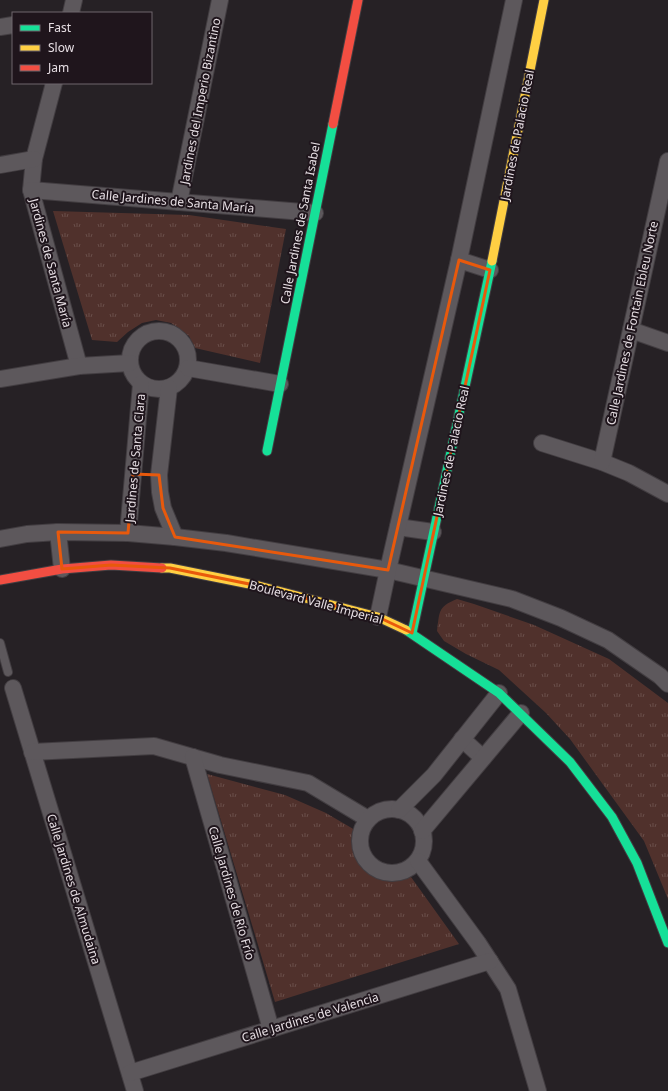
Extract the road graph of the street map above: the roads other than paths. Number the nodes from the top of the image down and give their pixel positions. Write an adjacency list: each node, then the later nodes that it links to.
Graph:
1 (74, 0): 6 (street)
2 (220, 0): 14 (street, Jardines del Imperio Bizantino)
3 (358, 0): 16 (street, Calle Jardines de Santa Isabel)
4 (514, 0): 17 (street)
5 (544, 0): 18 (street, Jardines de Palacio Real)
6 (71, 12)
7 (12, 25): 8 (street)
8 (0, 27)
9 (54, 84): 10 (street, Jardines de Santa María)
10 (34, 159): 12 (street); 13 (street, Jardines de Santa María)
11 (668, 160): 15 (street, Calle Jardines de Fontain Ebleu Norte)
12 (0, 165)
13 (31, 190): 14 (street, Calle Jardines de Santa María); 22 (street, Jardines de Santa María)
14 (179, 202): 16 (street, Calle Jardines de Santa María)
15 (664, 202): 19 (street, Calle Jardines de Fontain Ebleu Norte)
16 (315, 213): 26 (street, Calle Jardines de Santa Isabel)
17 (459, 260): 18 (street); 34 (street)
18 (490, 270): 36 (street, Jardines de Palacio Real)
19 (631, 330): 20 (street); 30 (street, Calle Jardines de Fontain Ebleu Norte)
20 (668, 343)
21 (130, 364): 22 (street); 23 (street); 25 (street, Jardines de Santa Clara)
22 (80, 366): 24 (street)
23 (188, 368): 26 (street); 27 (street)
24 (0, 379)
25 (141, 384): 27 (street, Jardines de Santa Clara); 31 (street, Jardines de Santa Clara)
26 (280, 384): 29 (street, Calle Jardines de Santa Isabel)
27 (169, 388): 32 (street)
28 (542, 443): 30 (street)
29 (267, 451)
30 (602, 462): 33 (street)
31 (133, 474): 32 (street); 37 (street, Jardines de Santa Clara)
32 (159, 475): 38 (street)
33 (668, 494)
34 (398, 527): 36 (street); 41 (street)
35 (58, 532): 37 (street); 39 (street); 40 (street)
36 (433, 532): 42 (street, Jardines de Palacio Real)
37 (128, 533): 38 (street)
38 (175, 537): 41 (street)
39 (0, 539)
40 (62, 569): 43 (street, Boulevard Valle Imperial); 44 (street, Boulevard Valle Imperial)
41 (388, 570): 42 (street); 44 (street)
42 (424, 578): 45 (street, Jardines de Palacio Real); 48 (street)
43 (0, 580)
44 (378, 617): 45 (street, Boulevard Valle Imperial)
45 (412, 633): 50 (street, Boulevard Valle Imperial)
46 (0, 643): 47 (lane)
47 (8, 672)
48 (668, 684)
49 (13, 688): 53 (street, Calle Jardines de Almudaina)
50 (499, 693): 51 (street, Boulevard Valle Imperial); 52 (street)
51 (521, 713): 55 (street); 60 (street, Boulevard Valle Imperial)
52 (462, 739): 55 (street); 56 (street)
53 (32, 752): 54 (street); 63 (street, Calle Jardines de Almudaina)
54 (193, 757): 57 (street); 62 (street, Calle Jardines de Río Frío)
55 (483, 758): 58 (street)
56 (399, 810): 57 (street); 58 (street)
57 (368, 819): 59 (street)
58 (422, 831): 59 (street)
59 (418, 861): 61 (street)
60 (668, 943)
61 (490, 961): 62 (street, Calle Jardines de Valencia); 65 (street)
62 (271, 1029): 63 (street, Calle Jardines de Valencia)
63 (130, 1073): 64 (street, Calle Jardines de Almudaina)
64 (135, 1091)
65 (538, 1091)

